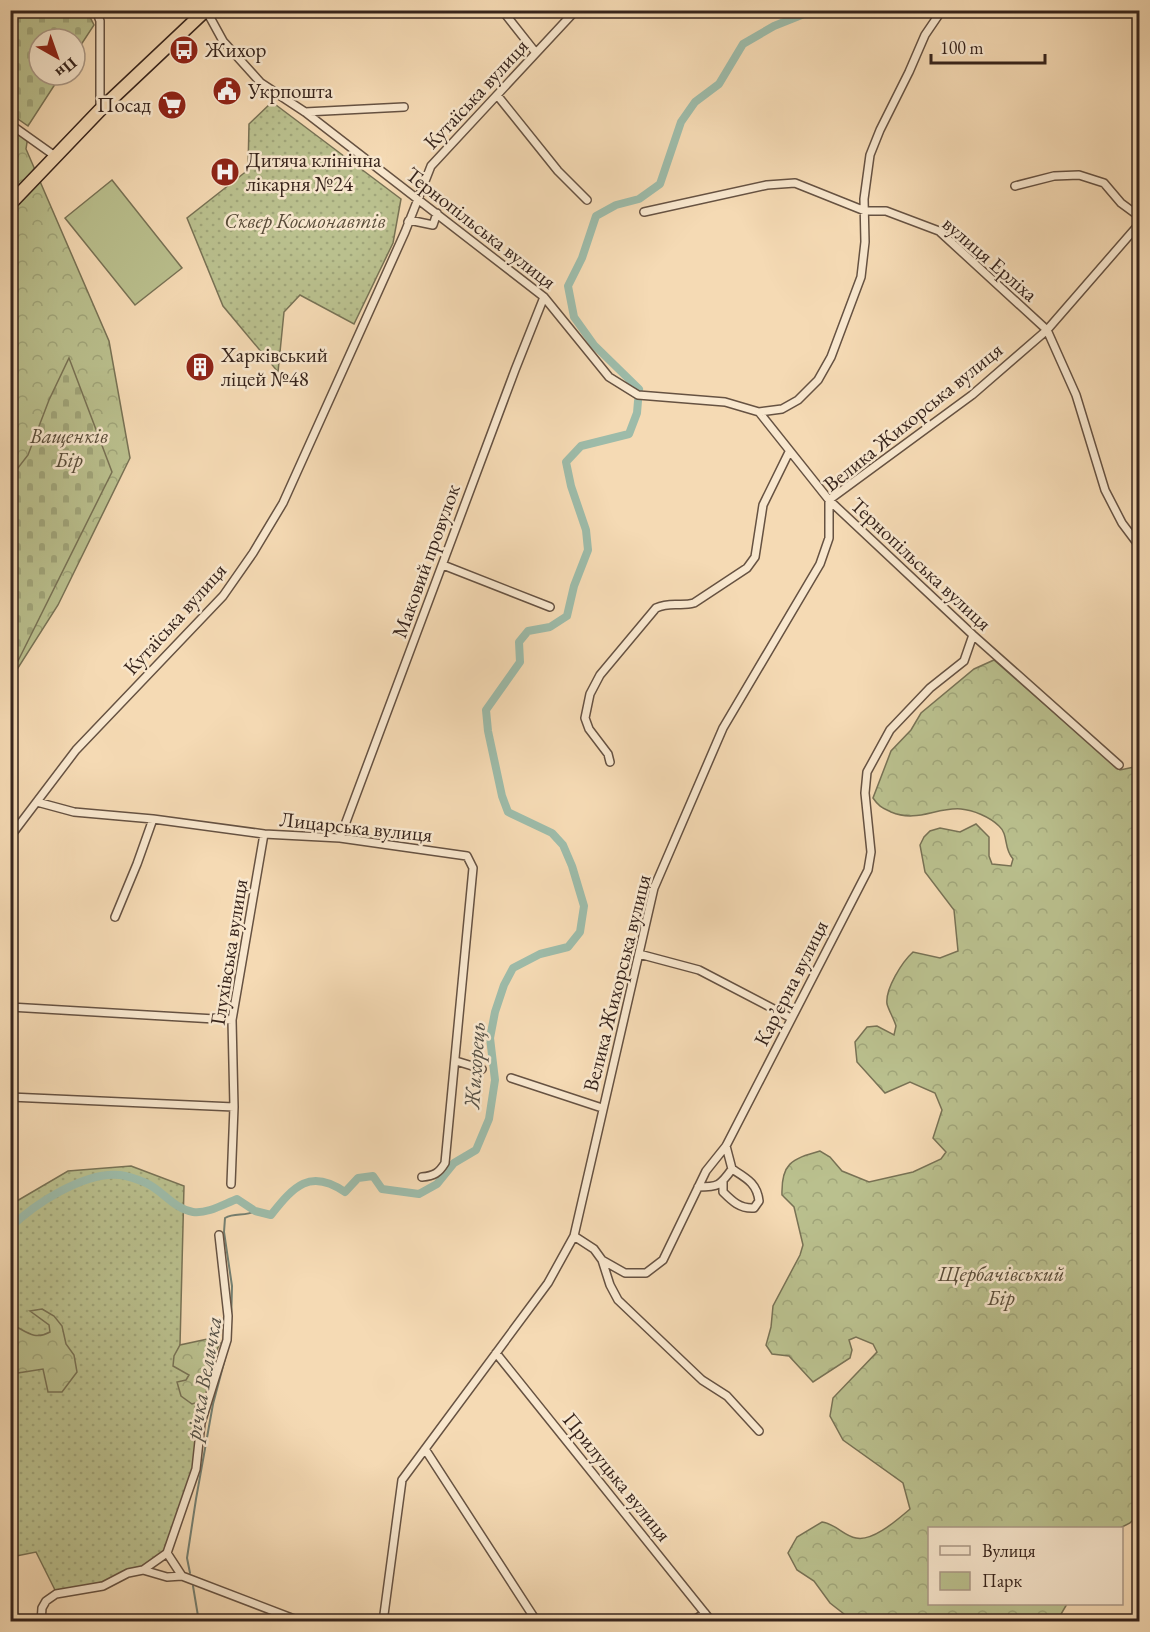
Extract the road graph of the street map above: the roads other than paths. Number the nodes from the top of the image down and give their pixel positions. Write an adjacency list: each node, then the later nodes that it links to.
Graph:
1 (96, 10): 9 (street)
2 (502, 10): 6 (street)
3 (576, 10): 6 (street, Кутаїська вулиця)
4 (942, 10): 17 (street)
5 (206, 11): 9 (highway); 10 (street, Тернопільська вулиця)
6 (536, 53): 7 (street, Кутаїська вулиця)
7 (497, 95): 14 (street, Кутаїська вулиця); 15 (street)
8 (404, 107): 10 (street)
9 (100, 110): 12 (highway)
10 (305, 112): 14 (street, Тернопільська вулиця)
11 (10, 124): 12 (street)
12 (55, 156): 16 (highway)
13 (1016, 186): 20 (street)
14 (417, 198): 19 (street, Тернопільська вулиця); 22 (street, Кутаїська вулиця)
15 (586, 200)
16 (10, 204)
17 (865, 211): 18 (street, вулиця Ерліха); 24 (street, вулиця Ерліха); 25 (street)
18 (644, 212)
19 (437, 213): 22 (street); 23 (street, Тернопільська вулиця)
20 (1140, 217)
21 (1140, 223): 24 (street, Велика Жихорська вулиця)
22 (407, 228): 34 (street, Кутаїська вулиця)
23 (544, 297): 25 (street, Тернопільська вулиця); 29 (street, Маковий провулок)
24 (1047, 330): 27 (street, Велика Жихорська вулиця); 28 (street, вулиця Ерліха)
25 (759, 412): 26 (street, Тернопільська вулиця)
26 (789, 452): 27 (street, Тернопільська вулиця); 32 (street)
27 (829, 500): 31 (street, Тернопільська вулиця); 40 (street, Велика Жихорська вулиця)
28 (1140, 547)
29 (443, 565): 30 (street); 38 (street, Маковий провулок)
30 (550, 607)
31 (973, 635): 33 (street, Тернопільська вулиця); 42 (street, Кар’єрна вулиця)
32 (610, 762)
33 (1119, 765)
34 (37, 802): 35 (street, Лицарська вулиця); 37 (street, Кутаїська вулиця)
35 (153, 819): 36 (street, Лицарська вулиця); 39 (street)
36 (264, 834): 38 (street, Лицарська вулиця); 43 (street, Глухівська вулиця)
37 (10, 837)
38 (340, 838): 44 (street, Лицарська вулиця)
39 (115, 917)
40 (639, 954): 42 (street); 49 (street, Велика Жихорська вулиця)
41 (10, 1007): 43 (street)
42 (791, 1018): 50 (street, Кар’єрна вулиця)
43 (232, 1020): 48 (street, Глухівська вулиця)
44 (456, 1061): 45 (street); 52 (street, Лицарська вулиця)
45 (482, 1069)
46 (511, 1078): 49 (street)
47 (10, 1097): 48 (street)
48 (234, 1107): 54 (street, Глухівська вулиця)
49 (602, 1107): 57 (street, Велика Жихорська вулиця)
50 (726, 1146): 51 (street); 55 (street, Кар’єрна вулиця)
51 (732, 1169): 53 (street); 53 (street)
52 (422, 1177)
53 (723, 1182): 55 (street)
54 (231, 1184)
55 (698, 1187): 58 (street, Кар’єрна вулиця)
56 (219, 1235): 62 (street)
57 (574, 1236): 58 (street, Кар’єрна вулиця); 59 (street, Велика Жихорська вулиця)
58 (602, 1260): 60 (street)
59 (496, 1353): 61 (street, Велика Жихорська вулиця); 65 (street, Прилуцька вулиця)
60 (759, 1431)
61 (425, 1449): 68 (street, Велика Жихорська вулиця); 69 (street)
62 (167, 1553): 63 (street); 64 (street)
63 (142, 1570): 64 (street); 66 (street)
64 (182, 1576): 67 (street)
65 (705, 1613): 70 (street); 71 (street, Прилуцька вулиця)
66 (41, 1622)
67 (302, 1622)
68 (382, 1622)
69 (537, 1622)
70 (691, 1622)
71 (711, 1622)

